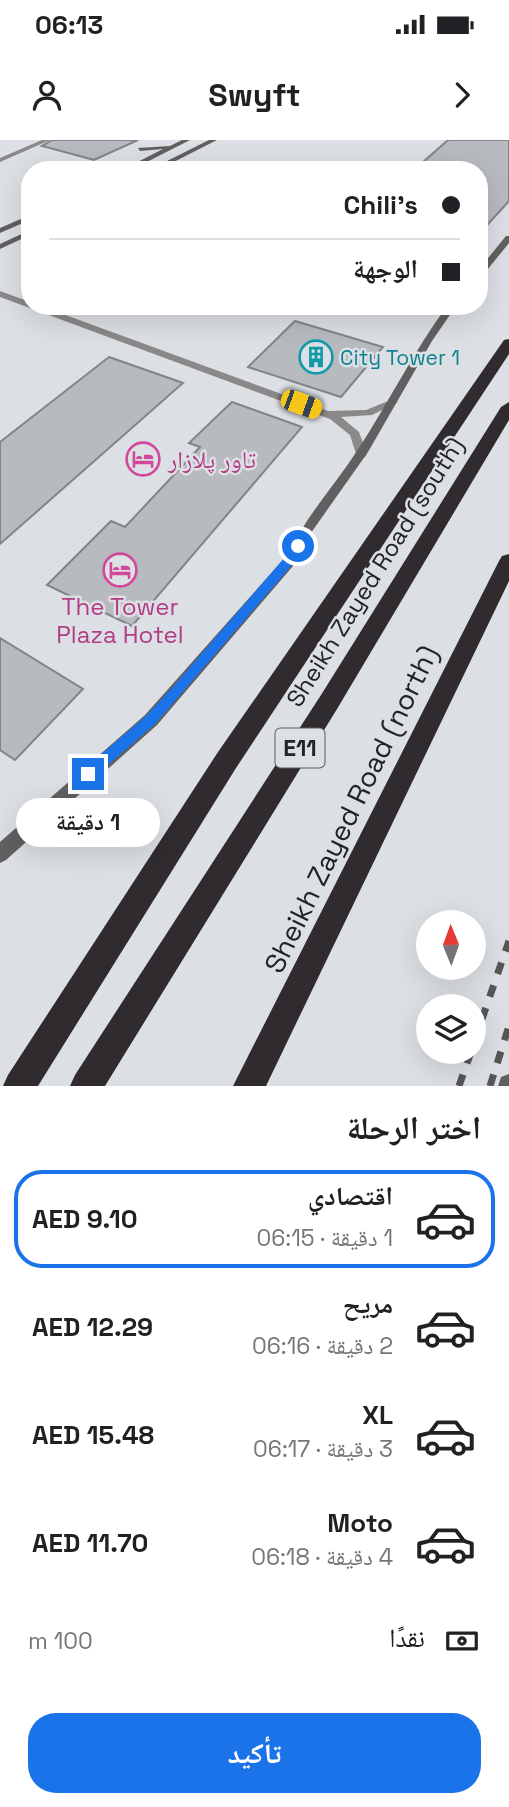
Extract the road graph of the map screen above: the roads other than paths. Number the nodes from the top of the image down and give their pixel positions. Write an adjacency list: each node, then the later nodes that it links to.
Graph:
1 (47, 140): 7 (street)
2 (187, 140): 5 (street)
3 (214, 140): 4 (street)
4 (202, 143): 9 (street)
5 (172, 147): 6 (street); 8 (street)
6 (140, 149)
7 (0, 160)
8 (143, 161)
9 (169, 161)
10 (21, 221): 11 (street)
11 (0, 231)
12 (21, 236): 14 (street)
13 (509, 237): 15 (street)
14 (0, 247)
15 (488, 263)
16 (0, 294): 17 (street)
17 (21, 302)
18 (56, 315): 23 (street)
19 (446, 315): 21 (street)
20 (509, 342): 27 (highway)
21 (393, 402): 23 (street); 24 (street)
22 (509, 407): 28 (highway, Sheikh Zayed Road (south) / E11)
23 (326, 413): 24 (street)
24 (361, 454): 26 (street)
25 (509, 561): 29 (highway, Sheikh Zayed Road (north))
26 (0, 854)
27 (19, 1086)
28 (86, 1086)
29 (249, 1086)

